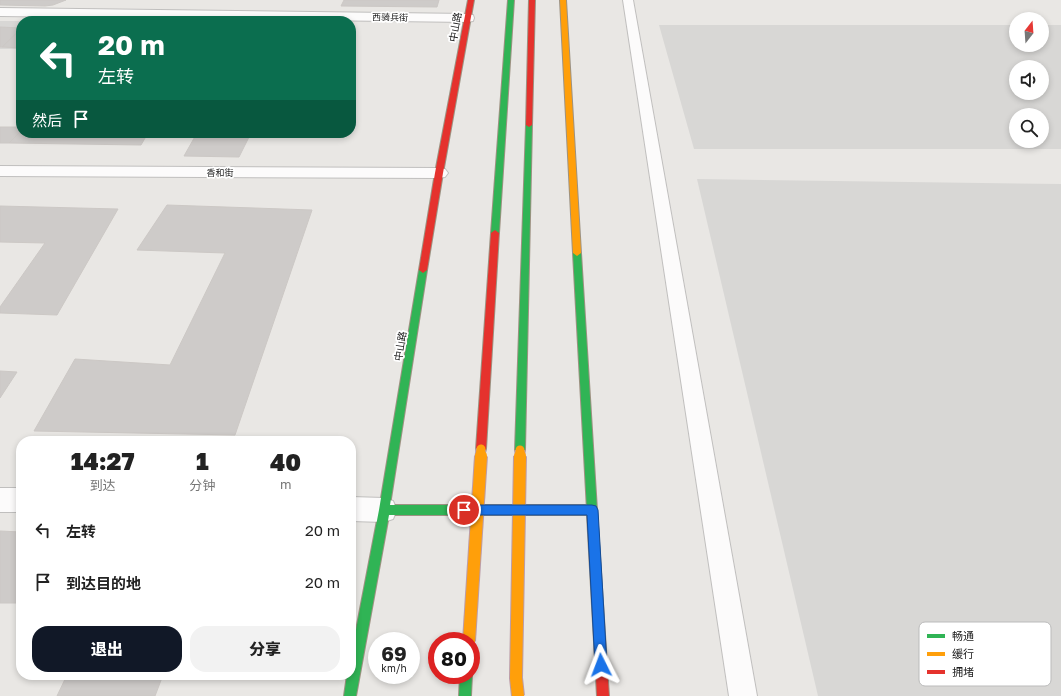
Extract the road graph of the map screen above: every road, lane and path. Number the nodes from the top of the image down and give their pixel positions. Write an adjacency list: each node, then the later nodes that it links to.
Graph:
1 (471, 0): 9 (main road, 中山路)
2 (511, 0): 17 (main road, bridge)
3 (532, 0): 23 (main road, bridge)
4 (563, 0): 16 (main road)
5 (628, 0): 25 (lane)
6 (0, 12): 7 (street, 西骑兵街)
7 (312, 16)
8 (356, 17): 9 (street, 西骑兵街)
9 (468, 18): 11 (main road, 中山路)
10 (0, 171): 11 (street, 香和街)
11 (439, 173): 15 (main road, 中山路)
12 (0, 500): 13 (street)
13 (16, 500)
14 (356, 509): 15 (street)
15 (384, 510): 16 (main road); 18 (main road, 中山路)
16 (592, 510): 24 (main road)
17 (470, 632)
18 (356, 663)
19 (353, 680): 21 (main road, 中山路)
20 (466, 684): 22 (main road)
21 (350, 696)
22 (465, 696)
23 (518, 696)
24 (603, 696)
25 (743, 696)

